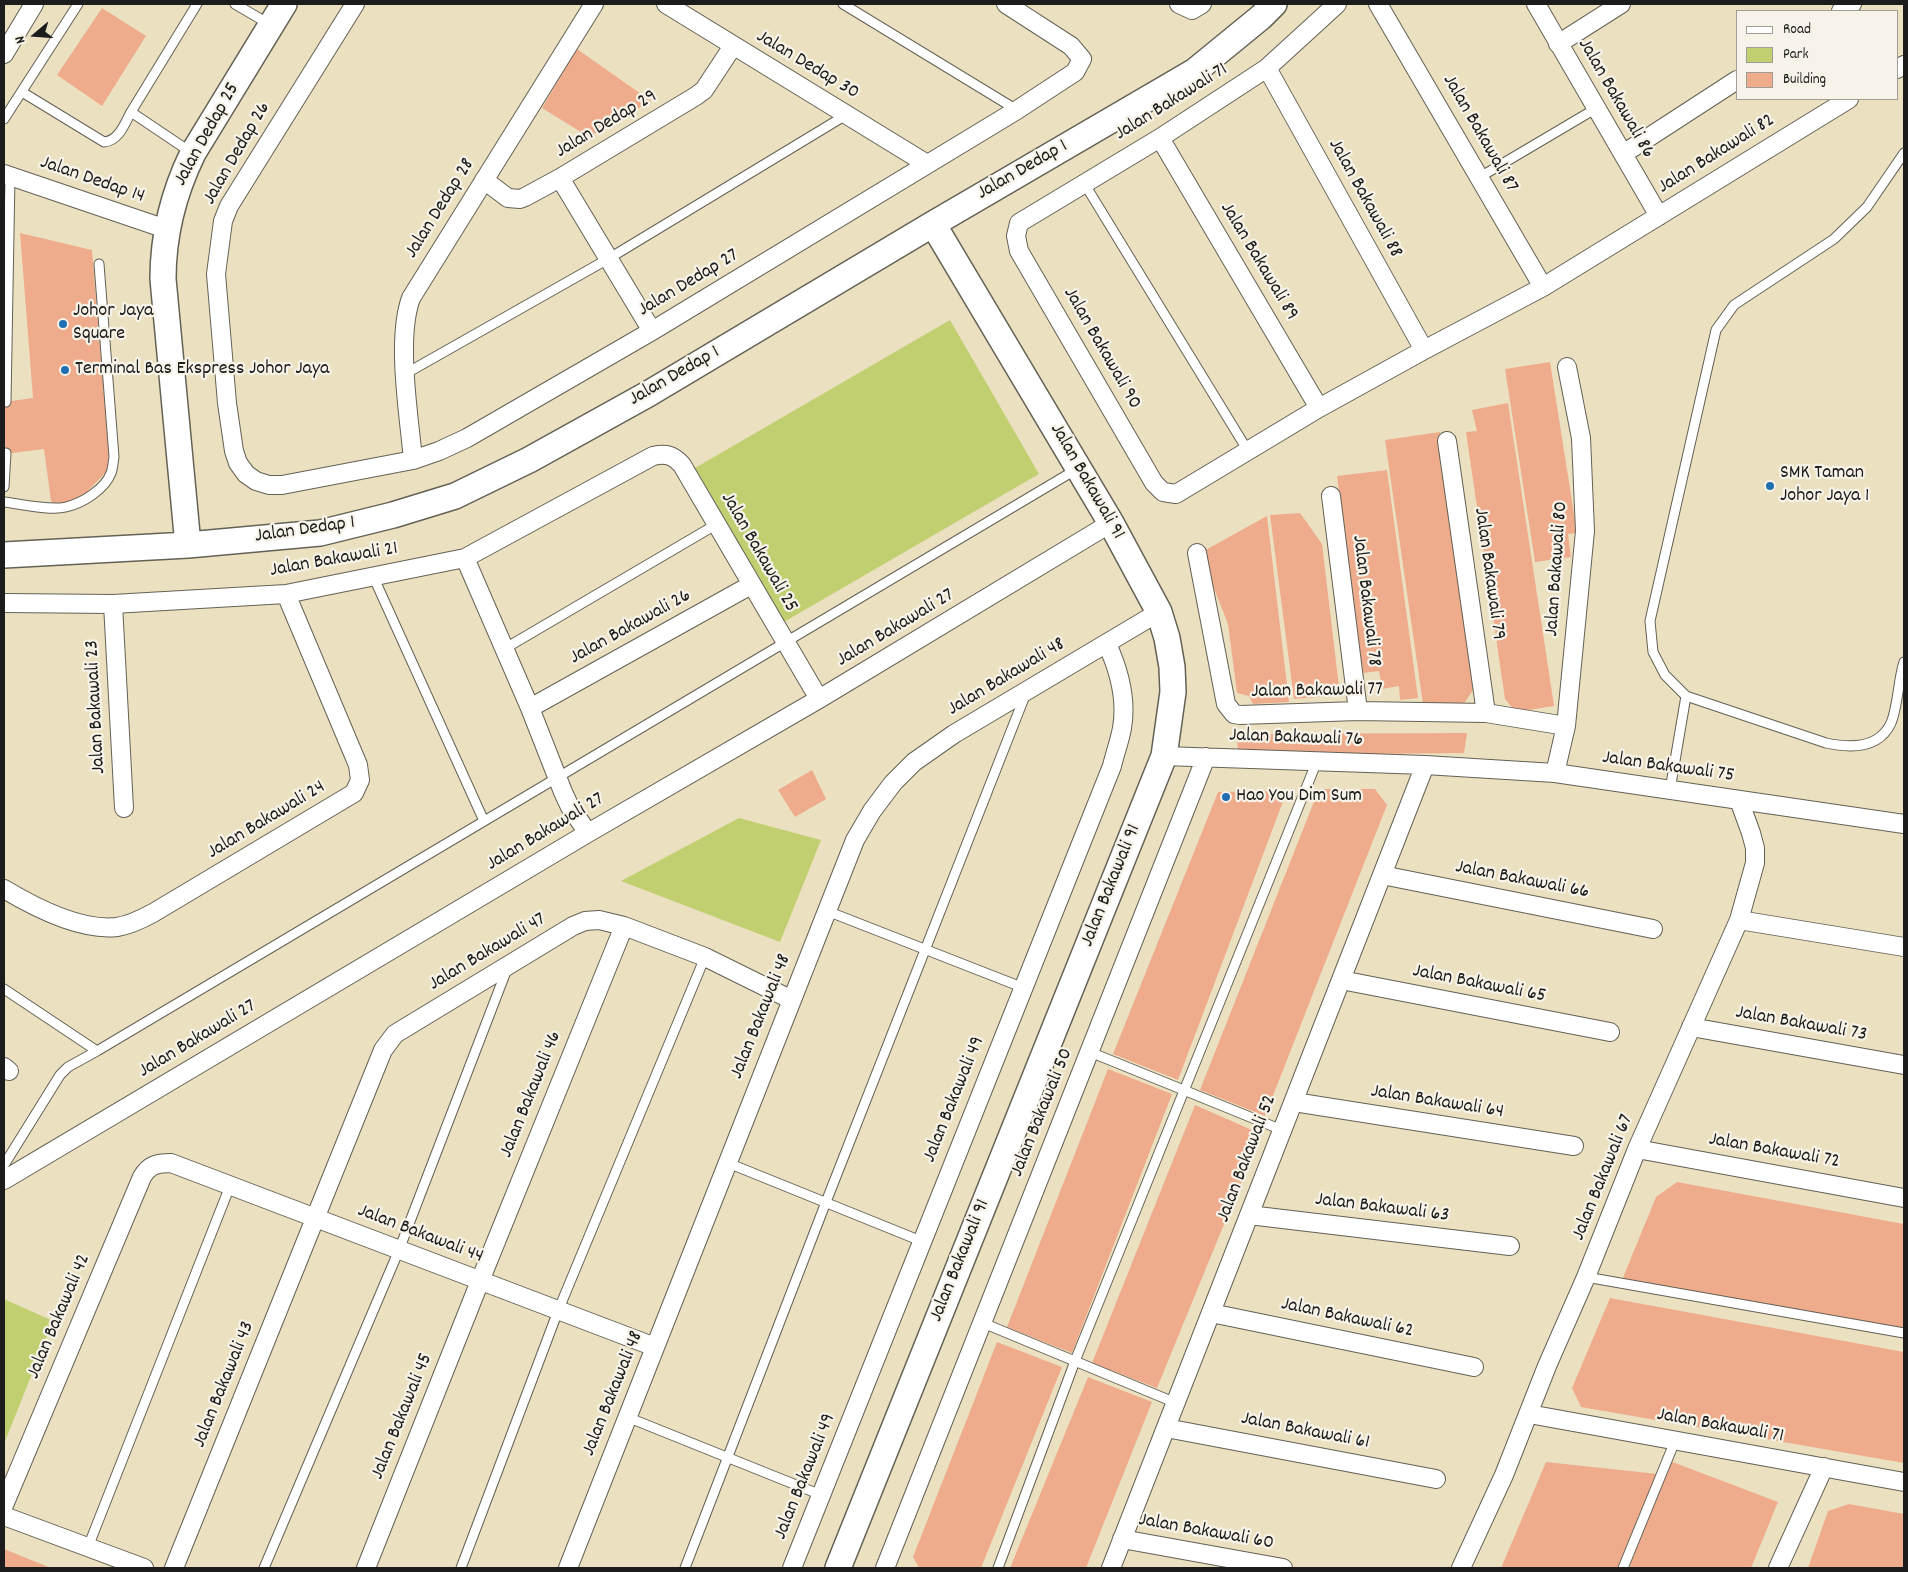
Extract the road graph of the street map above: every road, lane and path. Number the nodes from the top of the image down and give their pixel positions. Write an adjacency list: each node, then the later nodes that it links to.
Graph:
1 (34, 4): 22 (street)
2 (78, 4): 25 (lane)
3 (198, 4): 29 (lane)
4 (235, 4): 19 (lane)
5 (284, 4): 19 (main road, Jalan Dedap 25)
6 (355, 4): 62 (street, Jalan Dedap 26)
7 (594, 4): 40 (street, Jalan Dedap 28)
8 (666, 4): 18 (street, Jalan Dedap 30)
9 (843, 4): 28 (lane)
10 (1006, 4): 28 (street, Jalan Dedap 27)
11 (1179, 4): 12 (street)
12 (1202, 4)
13 (1274, 4): 44 (main road, Jalan Dedap 1)
14 (1337, 4): 23 (street, Jalan Bakawali 71)
15 (1378, 4): 38 (street, Jalan Bakawali 87)
16 (1536, 4): 20 (street, Jalan Bakawali 86)
17 (1620, 4): 20 (street)
18 (684, 8): 21 (street, Jalan Dedap 30)
19 (271, 25): 33 (main road, Jalan Dedap 25)
20 (1558, 44): 27 (street, Jalan Bakawali 86)
21 (733, 46): 30 (street, Jalan Dedap 30); 39 (street, Jalan Dedap 29)
22 (4, 54)
23 (1267, 68): 32 (street, Jalan Bakawali 71); 50 (street, Jalan Bakawali 88)
24 (1736, 81): 35 (street)
25 (22, 92): 29 (lane); 31 (lane)
26 (1847, 100): 42 (street, Jalan Bakawali 82)
27 (1595, 109): 35 (street, Jalan Bakawali 86); 38 (lane)
28 (1017, 110): 36 (street, Jalan Dedap 27)
29 (131, 112): 33 (lane)
30 (846, 115): 36 (street, Jalan Dedap 30); 46 (lane)
31 (4, 119)
32 (1160, 138): 41 (street, Jalan Bakawali 71); 55 (street, Jalan Bakawali 89)
33 (193, 153): 45 (main road, Jalan Dedap 25)
34 (1904, 153): 84 (lane)
35 (1623, 154): 42 (street, Jalan Bakawali 86)
36 (927, 164): 49 (street, Jalan Dedap 27)
37 (7, 175): 45 (street, Jalan Dedap 14); 53 (lane)
38 (1480, 177): 48 (street, Jalan Bakawali 87)
39 (560, 178): 40 (street, Jalan Dedap 29); 46 (street)
40 (484, 180): 52 (street, Jalan Dedap 28)
41 (1084, 183): 43 (street, Jalan Bakawali 71); 57 (lane)
42 (1658, 216): 48 (street, Jalan Bakawali 82)
43 (1019, 223): 64 (street, Jalan Bakawali 90)
44 (933, 224): 61 (main road, Jalan Bakawali 91); 69 (main road, Jalan Dedap 1)
45 (166, 229): 69 (main road, Jalan Dedap 25)
46 (608, 260): 49 (street); 52 (lane)
47 (98, 264): 66 (lane)
48 (1543, 287): 50 (street, Jalan Bakawali 82)
49 (652, 331): 59 (street, Jalan Dedap 27)
50 (1424, 350): 55 (street, Jalan Bakawali 82)
51 (1567, 367): 89 (street, Jalan Bakawali 80)
52 (405, 374): 59 (street, Jalan Dedap 28)
53 (5, 379): 54 (lane)
54 (6, 402)
55 (1319, 408): 57 (street, Jalan Bakawali 82)
56 (1448, 441): 88 (street, Jalan Bakawali 79)
57 (1248, 451): 64 (street, Jalan Bakawali 82)
58 (6, 453): 63 (lane)
59 (413, 460): 62 (street, Jalan Dedap 27)
60 (646, 460): 68 (street, Jalan Bakawali 25); 72 (street, Jalan Bakawali 21)
61 (1078, 469): 67 (main road, Jalan Bakawali 91); 79 (lane)
62 (288, 484)
63 (4, 486)
64 (1164, 492)
65 (1331, 496): 87 (street, Jalan Bakawali 78)
66 (4, 502)
67 (1111, 523): 78 (main road, Jalan Bakawali 91); 85 (street, Jalan Bakawali 27)
68 (717, 524): 74 (street, Jalan Bakawali 25); 81 (lane)
69 (188, 545): 71 (main road, Jalan Dedap 1)
70 (1196, 553): 87 (street, Jalan Bakawali 77)
71 (4, 555)
72 (465, 558): 73 (street, Jalan Bakawali 21); 81 (street)
73 (372, 576): 75 (street, Jalan Bakawali 21); 99 (lane)
74 (752, 585): 79 (street, Jalan Bakawali 25); 86 (street, Jalan Bakawali 26)
75 (286, 594): 77 (street, Jalan Bakawali 21); 103 (street, Jalan Bakawali 24)
76 (4, 603): 77 (street, Jalan Bakawali 21)
77 (113, 604): 98 (street, Jalan Bakawali 23)
78 (1159, 612): 80 (street, Jalan Bakawali 48); 90 (main road, Jalan Bakawali 91)
79 (786, 642): 85 (street, Jalan Bakawali 25); 95 (lane)
80 (1107, 644): 83 (street, Jalan Bakawali 48); 113 (street, Jalan Bakawali 49)
81 (504, 649): 86 (street)
82 (1904, 662): 84 (lane)
83 (1027, 691): 104 (street, Jalan Bakawali 48); 109 (lane)
84 (1686, 696): 96 (lane)
85 (819, 699): 101 (street, Jalan Bakawali 27)
86 (530, 708): 95 (street)
87 (1358, 711): 88 (street, Jalan Bakawali 77)
88 (1486, 713): 89 (street, Jalan Bakawali 77)
89 (1566, 726): 94 (street, Jalan Bakawali 80)
90 (1164, 756): 91 (street, Jalan Bakawali 76); 161 (main road, Jalan Bakawali 91)
91 (1206, 757): 92 (street, Jalan Bakawali 76); 119 (street, Jalan Bakawali 50)
92 (1317, 761): 93 (street, Jalan Bakawali 76); 121 (lane)
93 (1426, 765): 94 (street, Jalan Bakawali 75); 102 (street, Jalan Bakawali 52)
94 (1556, 773): 96 (street, Jalan Bakawali 75)
95 (558, 778): 99 (lane); 101 (street)
96 (1670, 790): 97 (street, Jalan Bakawali 75)
97 (1739, 800): 100 (street, Jalan Bakawali 75); 105 (street, Jalan Bakawali 67)
98 (124, 808)
99 (484, 821): 118 (lane)
100 (1904, 824)
101 (588, 833): 129 (street, Jalan Bakawali 27)
102 (1382, 875): 107 (street, Jalan Bakawali 66); 112 (street, Jalan Bakawali 52)
103 (4, 889)
104 (827, 911): 109 (lane); 115 (street, Jalan Bakawali 48)
105 (1739, 920): 108 (street); 116 (street, Jalan Bakawali 67)
106 (624, 926): 110 (street, Jalan Bakawali 47); 111 (street, Jalan Bakawali 47); 139 (street, Jalan Bakawali 46)
107 (1653, 929)
108 (1904, 947)
109 (926, 949): 113 (lane); 132 (lane)
110 (705, 957): 115 (street, Jalan Bakawali 47); 140 (lane)
111 (509, 964): 134 (street, Jalan Bakawali 47); 137 (lane)
112 (1341, 980): 117 (street, Jalan Bakawali 65); 122 (street, Jalan Bakawali 52)
113 (1024, 988): 135 (street, Jalan Bakawali 49)
114 (4, 989): 118 (lane)
115 (792, 1000): 126 (street, Jalan Bakawali 48)
116 (1690, 1027): 120 (street, Jalan Bakawali 73); 125 (street, Jalan Bakawali 67)
117 (1610, 1032)
118 (97, 1051): 128 (lane)
119 (1090, 1052): 121 (lane); 142 (street, Jalan Bakawali 50)
120 (1904, 1065)
121 (1185, 1090): 123 (lane); 145 (lane)
122 (1294, 1102): 123 (street, Jalan Bakawali 52); 124 (street, Jalan Bakawali 64)
123 (1282, 1130): 133 (street, Jalan Bakawali 52)
124 (1574, 1146)
125 (1637, 1149): 131 (street, Jalan Bakawali 72); 138 (street, Jalan Bakawali 67)
126 (728, 1163): 132 (lane); 144 (street, Jalan Bakawali 48)
127 (171, 1164): 130 (street, Jalan Bakawali 44); 157 (street, Jalan Bakawali 42)
128 (4, 1165)
129 (4, 1180)
130 (230, 1186): 134 (street, Jalan Bakawali 44); 160 (lane)
131 (1904, 1198)
132 (826, 1202): 135 (lane); 152 (lane)
133 (1249, 1215): 136 (street, Jalan Bakawali 63); 141 (street, Jalan Bakawali 52)
134 (315, 1218): 137 (street, Jalan Bakawali 44); 163 (street, Jalan Bakawali 43)
135 (921, 1241): 156 (street, Jalan Bakawali 49)
136 (1510, 1246)
137 (399, 1250): 139 (street, Jalan Bakawali 44); 164 (lane)
138 (1586, 1277): 143 (lane); 148 (street, Jalan Bakawali 67)
139 (480, 1281): 140 (street, Jalan Bakawali 44); 165 (street, Jalan Bakawali 45)
140 (558, 1311): 144 (street, Jalan Bakawali 44); 166 (lane)
141 (1211, 1312): 146 (street, Jalan Bakawali 62); 147 (street, Jalan Bakawali 52)
142 (982, 1323): 145 (lane); 170 (street, Jalan Bakawali 50)
143 (1904, 1333)
144 (655, 1348): 149 (street, Jalan Bakawali 48)
145 (1075, 1361): 147 (lane); 171 (lane)
146 (1474, 1367)
147 (1176, 1403): 150 (street, Jalan Bakawali 52)
148 (1529, 1414): 151 (street, Jalan Bakawali 71); 174 (street, Jalan Bakawali 67)
149 (627, 1417): 152 (lane); 167 (street, Jalan Bakawali 48)
150 (1166, 1428): 154 (street, Jalan Bakawali 61); 159 (street, Jalan Bakawali 52)
151 (1675, 1440): 153 (street, Jalan Bakawali 71); 175 (lane)
152 (728, 1458): 156 (lane); 168 (lane)
153 (1824, 1467): 155 (street, Jalan Bakawali 71); 176 (street)
154 (1436, 1479)
155 (1904, 1482)
156 (822, 1495): 169 (street, Jalan Bakawali 49)
157 (4, 1505)
158 (4, 1516): 160 (street)
159 (1122, 1540): 172 (street, Jalan Bakawali 52); 173 (street, Jalan Bakawali 60)
160 (88, 1547): 162 (street)
161 (841, 1567)
162 (144, 1568)
163 (174, 1568)
164 (264, 1568)
165 (366, 1568)
166 (461, 1568)
167 (568, 1568)
168 (685, 1568)
169 (792, 1568)
170 (885, 1568)
171 (998, 1568)
172 (1111, 1568)
173 (1283, 1568)
174 (1461, 1568)
175 (1622, 1568)
176 (1778, 1568)

